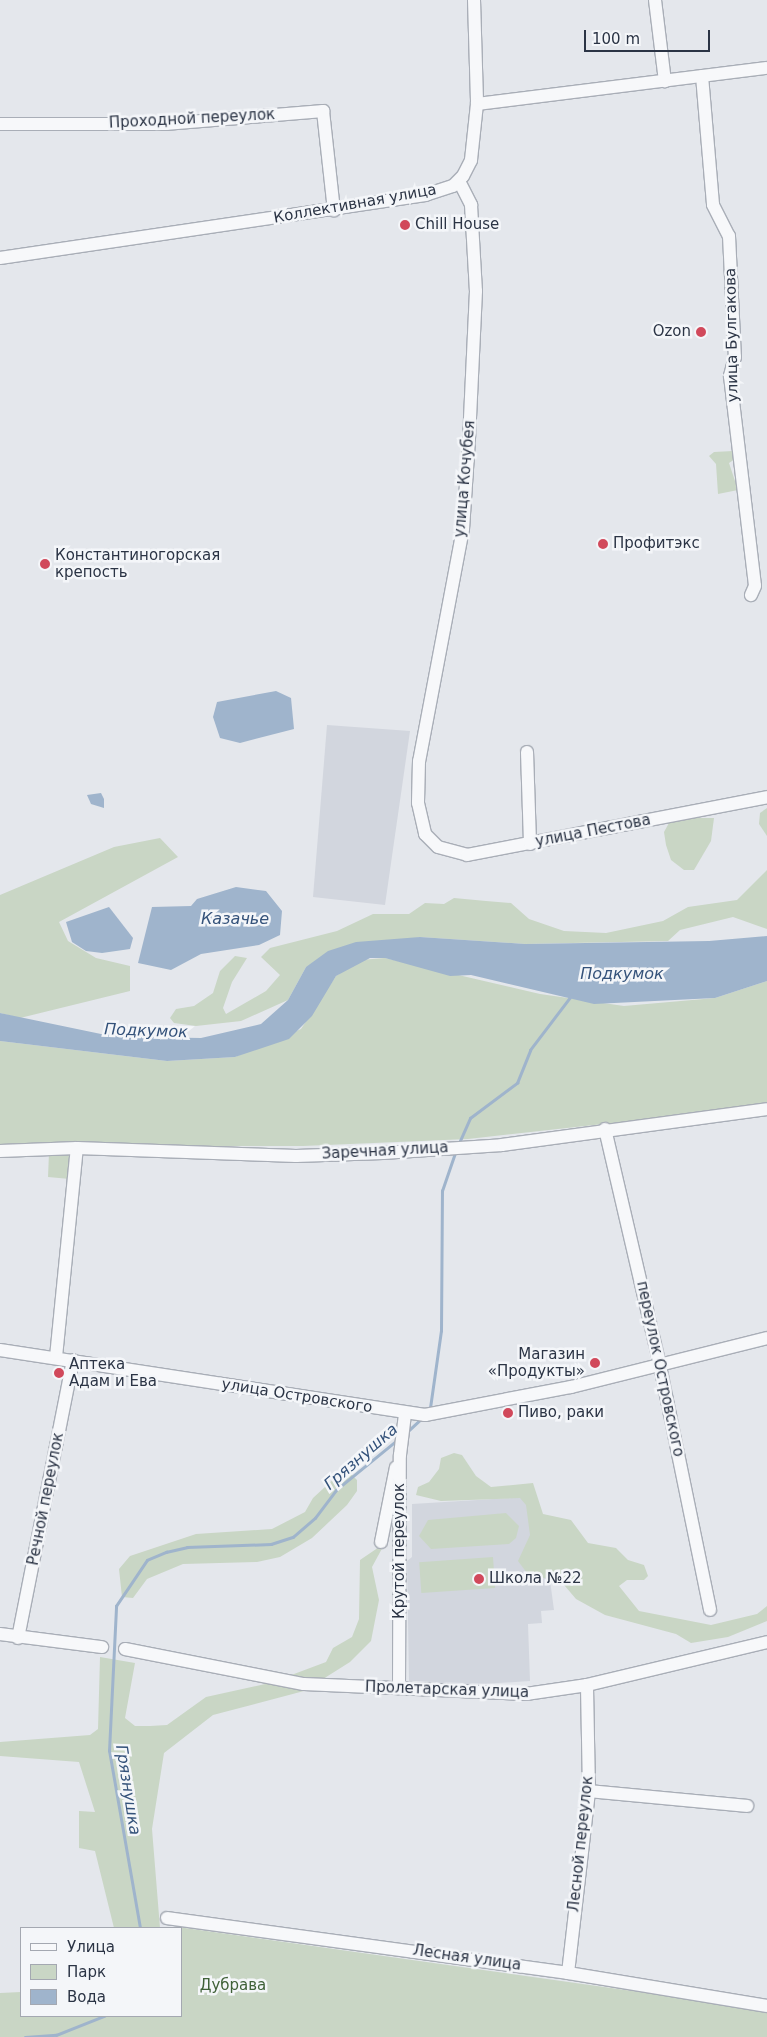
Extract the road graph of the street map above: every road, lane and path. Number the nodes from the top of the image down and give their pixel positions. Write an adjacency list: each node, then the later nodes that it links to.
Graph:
1 (474, 0): 6 (street)
2 (655, 0): 5 (street)
3 (767, 68): 4 (street)
4 (702, 76): 5 (street); 11 (street, улица Булгакова)
5 (665, 81): 6 (street)
6 (477, 104): 8 (street)
7 (0, 124): 9 (street, Проходной переулок)
8 (459, 181): 9 (street, Коллективная улица); 14 (street, улица Кочубея)
9 (334, 210): 10 (street, Коллективная улица)
10 (0, 258)
11 (751, 595)
12 (527, 752): 15 (street)
13 (767, 797): 15 (street, улица Пестова)
14 (424, 834): 15 (street, улица Пестова)
15 (530, 844)
16 (767, 1110): 17 (street, Заречная улица)
17 (605, 1129): 18 (street, Заречная улица); 24 (street, переулок Островского)
18 (77, 1148): 19 (street, Заречная улица); 22 (street)
19 (0, 1151)
20 (767, 1338): 24 (street, улица Островского)
21 (0, 1350): 22 (street, улица Островского)
22 (56, 1357): 23 (street, улица Островского)
23 (73, 1360): 25 (street, улица Островского); 30 (street, Речной переулок)
24 (660, 1366): 25 (street, улица Островского); 28 (street, переулок Островского)
25 (409, 1414): 26 (street, Крутой переулок)
26 (400, 1455): 27 (street); 35 (street, Крутой переулок)
27 (381, 1542)
28 (710, 1610)
29 (0, 1634): 30 (street)
30 (18, 1638): 32 (street)
31 (767, 1642): 34 (street, Пролетарская улица)
32 (102, 1647)
33 (124, 1649): 35 (street, Пролетарская улица)
34 (587, 1685): 35 (street, Пролетарская улица); 36 (street, Лесной переулок)
35 (399, 1688)
36 (589, 1790): 37 (street); 39 (street, Лесной переулок)
37 (746, 1806)
38 (167, 1918): 39 (street, Лесная улица)
39 (568, 1972): 40 (street, Лесная улица)
40 (767, 2006)

